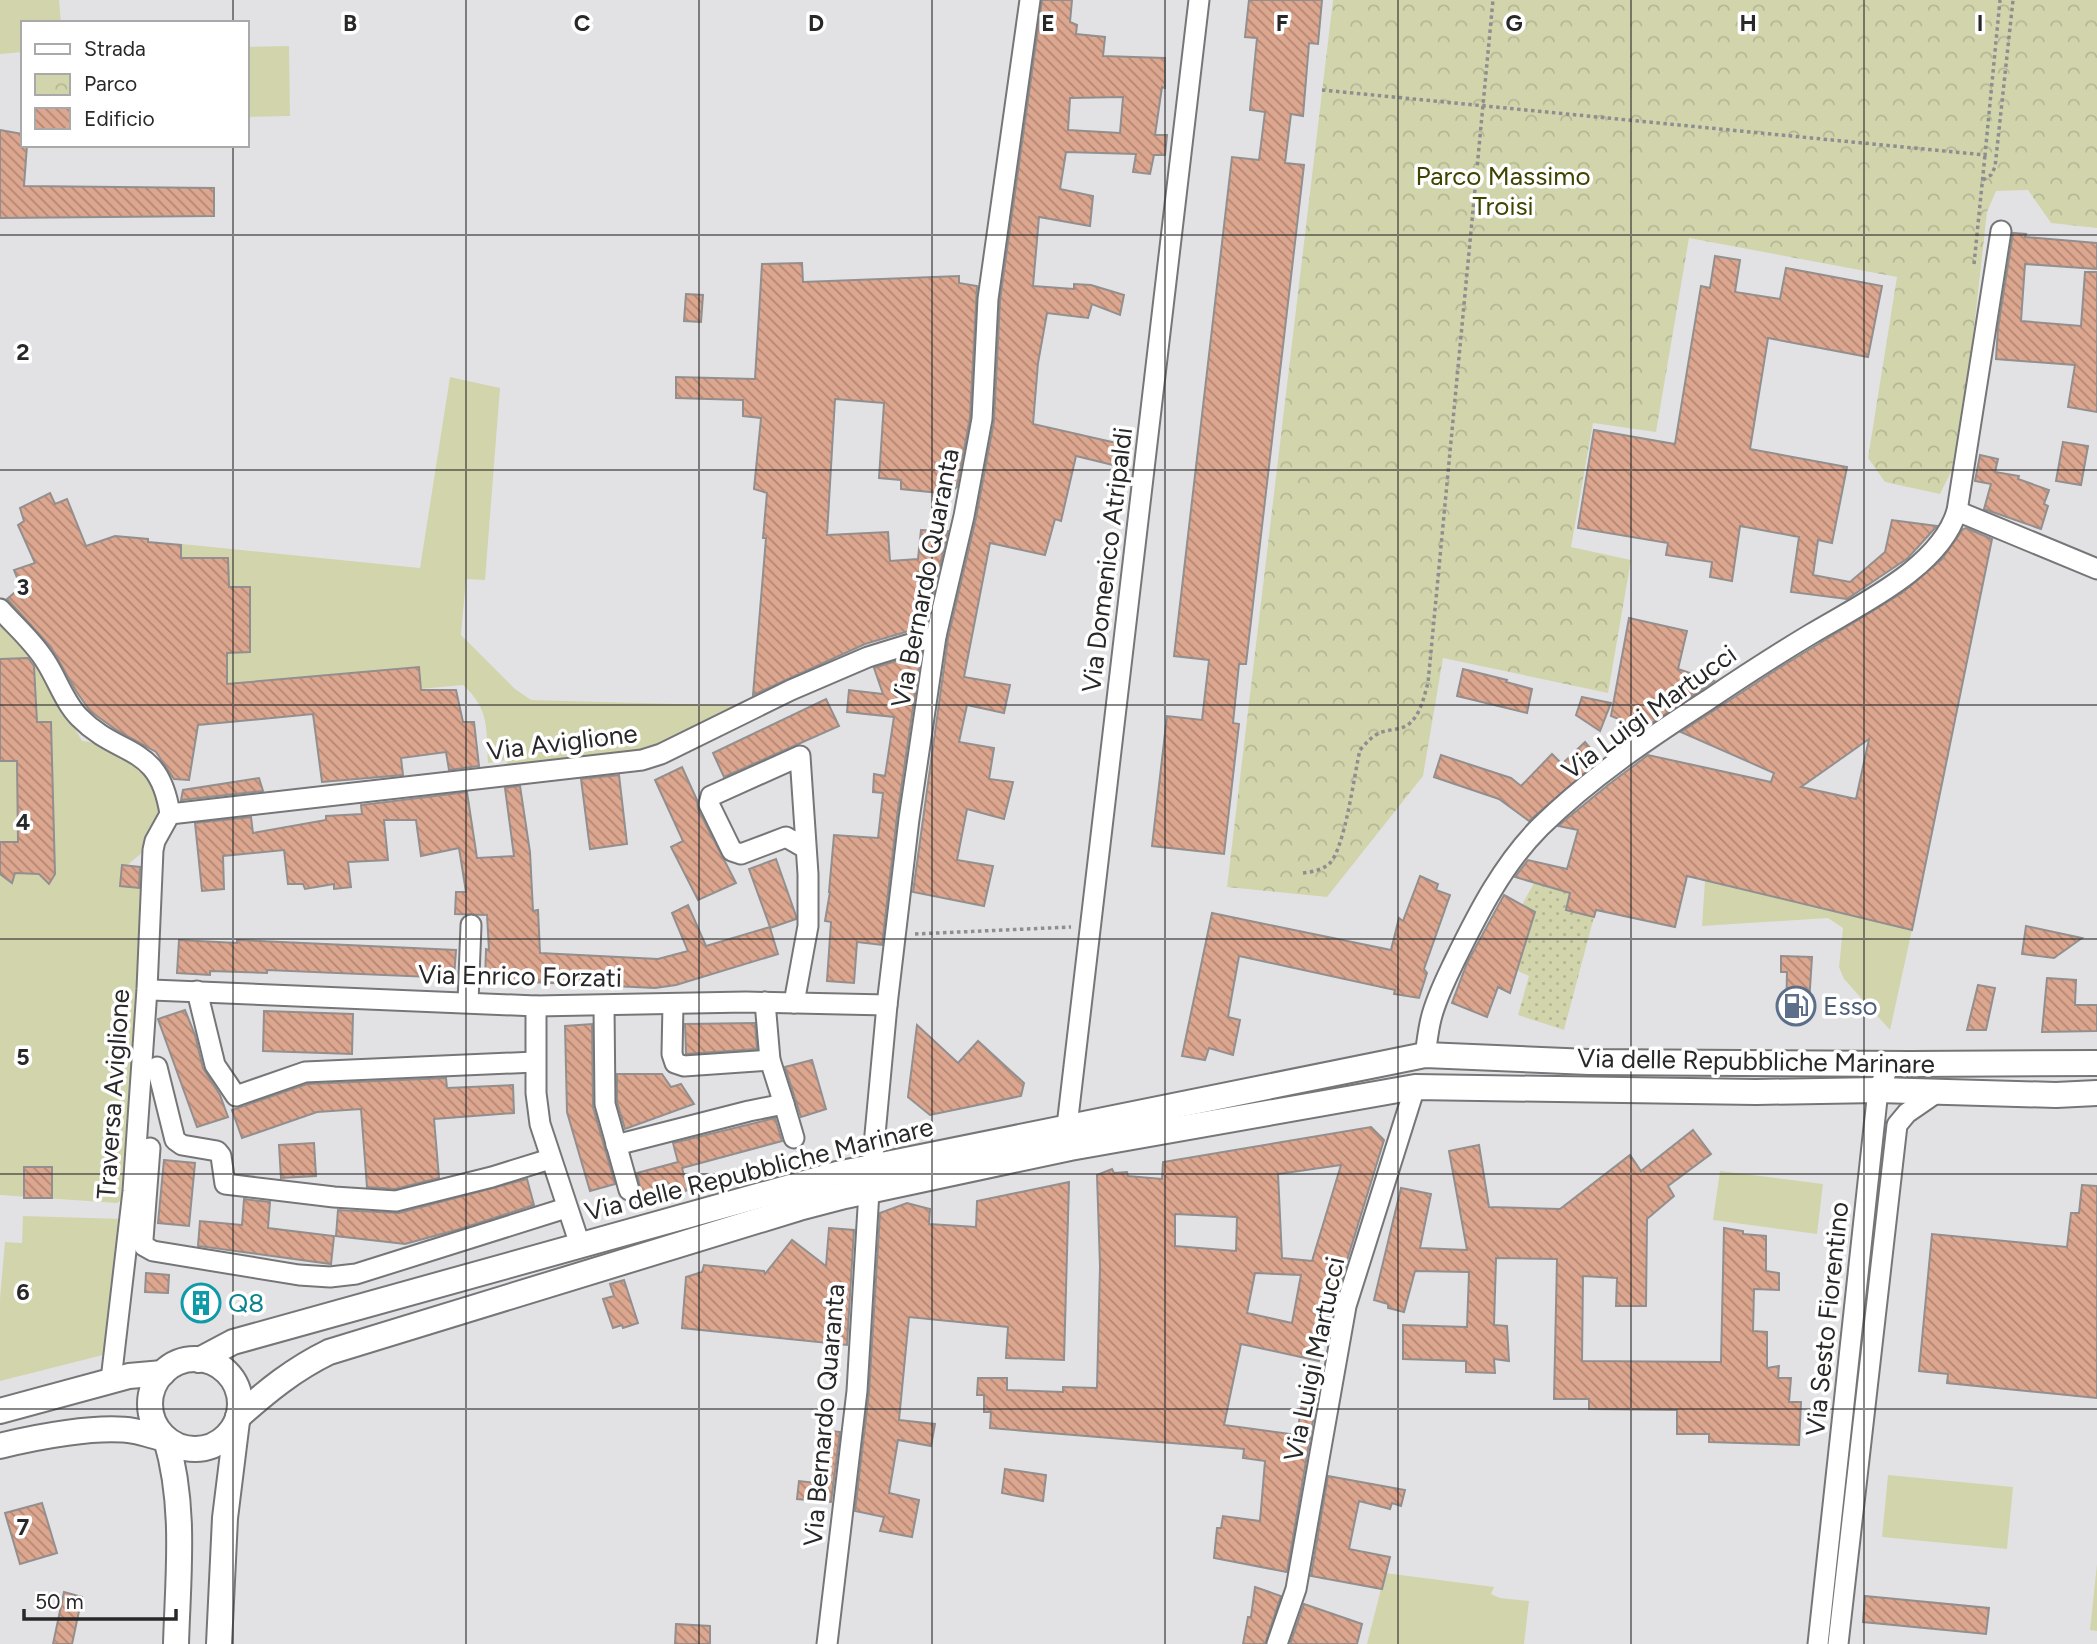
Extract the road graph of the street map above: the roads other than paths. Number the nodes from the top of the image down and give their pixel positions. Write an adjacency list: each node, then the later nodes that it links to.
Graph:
1 (1030, 0): 7 (street, Via Bernardo Quaranta)
2 (1199, 0): 32 (street, Via Domenico Atripaldi)
3 (2001, 231): 4 (street, Via Luigi Martucci)
4 (1956, 510): 5 (street); 20 (street, Via Luigi Martucci)
5 (2097, 569)
6 (0, 609): 8 (street)
7 (936, 636): 8 (street, Via Aviglione); 17 (street, Via Bernardo Quaranta)
8 (170, 814): 43 (street, Traversa Aviglione)
9 (805, 848): 9 (street); 15 (street)
10 (471, 925): 13 (street)
11 (152, 990): 12 (street, Via Enrico Forzati)
12 (197, 991): 13 (street, Via Enrico Forzati); 22 (street)
13 (468, 1002): 18 (street, Via Enrico Forzati)
14 (765, 1002): 15 (street, Via Enrico Forzati); 16 (street, Via Enrico Forzati); 21 (street)
15 (794, 1003): 17 (street, Via Enrico Forzati)
16 (673, 1004): 19 (street, Via Enrico Forzati); 21 (street)
17 (887, 1005): 37 (street, Via Bernardo Quaranta)
18 (536, 1006): 19 (street, Via Enrico Forzati); 22 (street)
19 (604, 1006): 34 (street)
20 (1425, 1055): 24 (main road, Via delle Repubbliche Marinare); 26 (main road); 32 (main road, Via delle Repubbliche Marinare)
21 (770, 1060): 30 (street)
22 (535, 1062): 36 (street)
23 (2097, 1063): 24 (main road, Via delle Repubbliche Marinare)
24 (1890, 1064): 27 (street, Via Sesto Fiorentino)
25 (157, 1067): 36 (street)
26 (1415, 1087): 27 (main road, Via delle Repubbliche Marinare); 32 (main road, Via delle Repubbliche Marinare); 51 (street, Via Luigi Martucci)
27 (1887, 1091): 28 (main road, Via delle Repubbliche Marinare); 31 (street, Via Sesto Fiorentino); 52 (street, Via Sesto Fiorentino)
28 (1936, 1093): 29 (main road, Via delle Repubbliche Marinare); 31 (street)
29 (2097, 1093)
30 (785, 1104): 33 (street); 34 (street)
31 (1897, 1125): 53 (street, Via Sesto Fiorentino)
32 (1068, 1137): 37 (main road, Via delle Repubbliche Marinare)
33 (794, 1138)
34 (616, 1145): 38 (street)
35 (150, 1148): 39 (street)
36 (550, 1159): 39 (street)
37 (870, 1179): 40 (main road, Via delle Repubbliche Marinare); 45 (main road, Via delle Repubbliche Marinare); 50 (street, Via Bernardo Quaranta)
38 (629, 1190)
39 (566, 1208): 40 (street)
40 (580, 1245): 41 (main road, Via delle Repubbliche Marinare)
41 (199, 1360): 42 (main road); 45 (main road)
42 (163, 1373): 43 (main road); 46 (main road)
43 (111, 1380): 44 (main road)
44 (0, 1411)
45 (238, 1417): 46 (main road); 49 (main road)
46 (166, 1439): 47 (main road); 48 (main road)
47 (0, 1446)
48 (176, 1644)
49 (219, 1644)
50 (827, 1644)
51 (1277, 1644)
52 (1818, 1644)
53 (1838, 1644)

